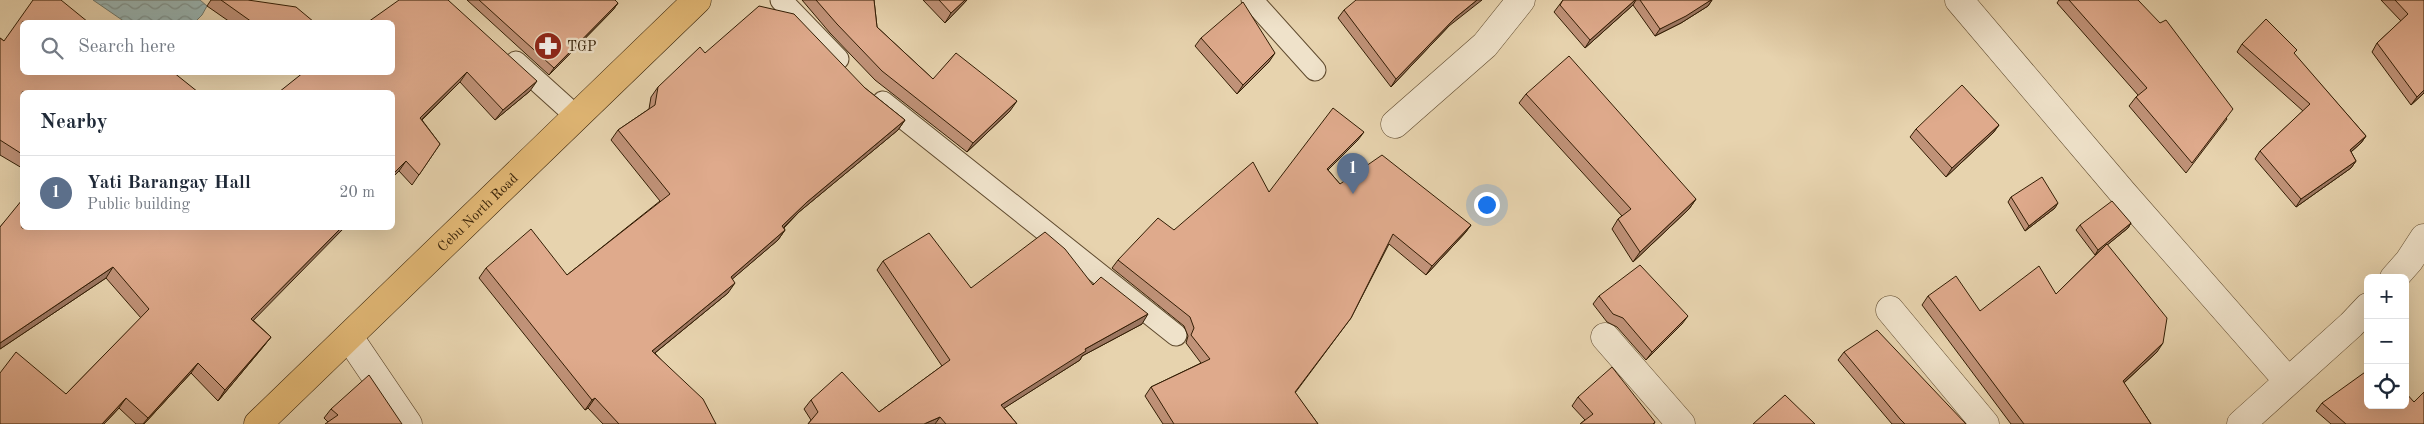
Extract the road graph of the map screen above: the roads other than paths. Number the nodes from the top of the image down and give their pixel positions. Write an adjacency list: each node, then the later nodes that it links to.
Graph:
1 (697, 0): 8 (main road, Cebu North Road)
2 (781, 0): 14 (lane)
3 (1252, 0): 7 (lane)
4 (1520, 0): 9 (street)
5 (1959, 0): 17 (street)
6 (504, 51): 8 (lane)
7 (1315, 70)
8 (578, 118): 15 (main road, Cebu North Road)
9 (1395, 124)
10 (2424, 238): 11 (street)
11 (2398, 274)
12 (1890, 310): 21 (street)
13 (2364, 311): 17 (street)
14 (1176, 335)
15 (349, 337): 18 (main road, Cebu North Road); 19 (street)
16 (1605, 337): 20 (street)
17 (2288, 381): 22 (street)
18 (258, 424)
19 (408, 424)
20 (1680, 424)
21 (1985, 424)
22 (2242, 424)

